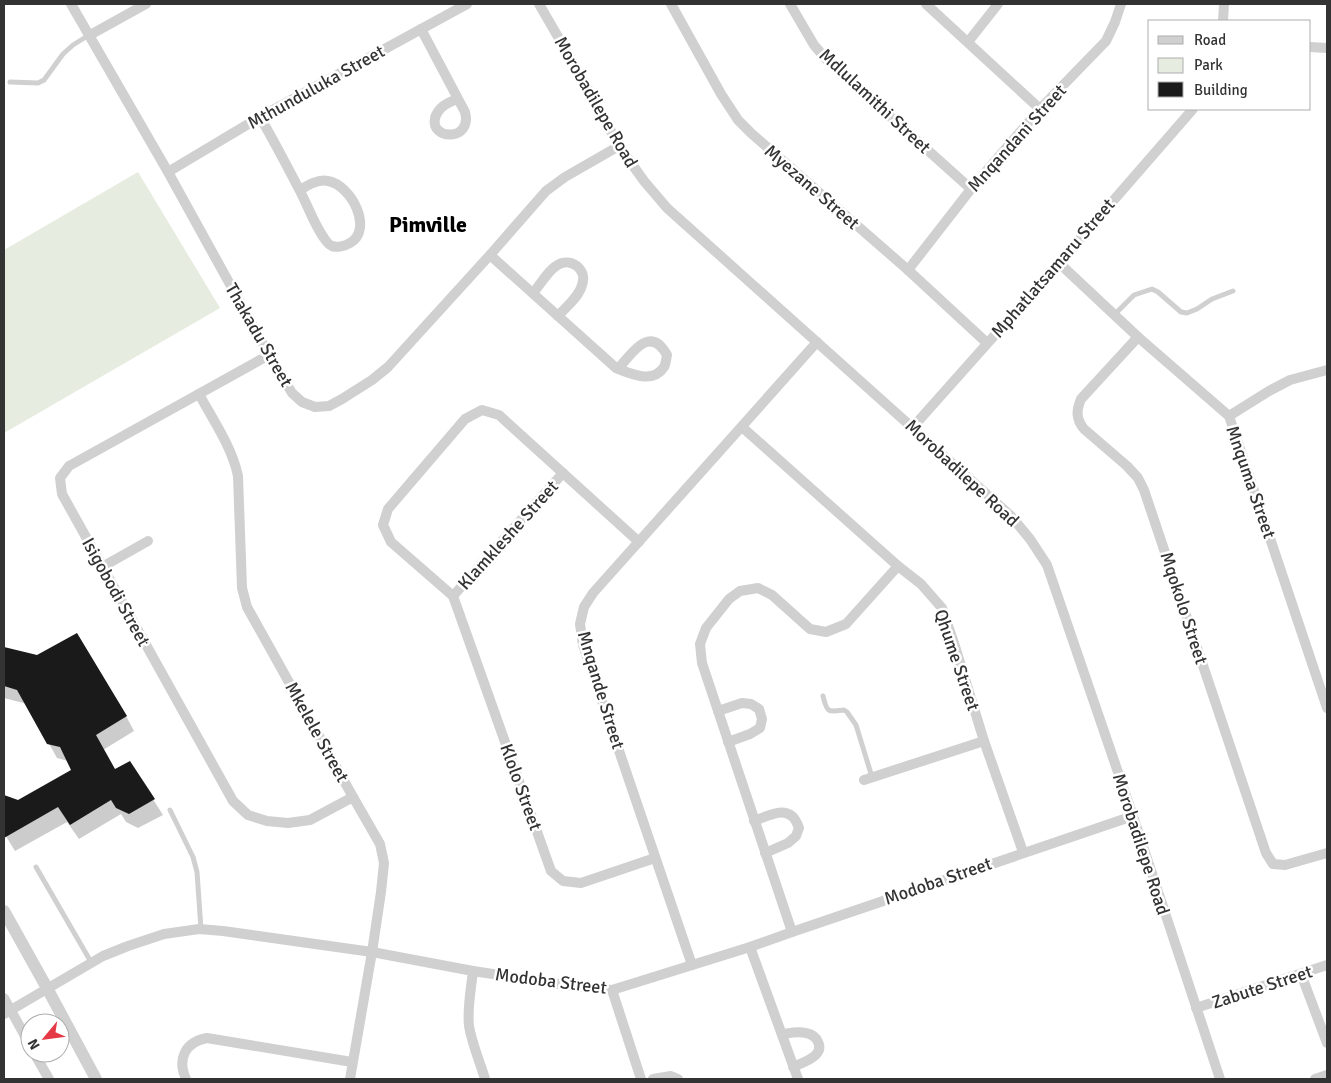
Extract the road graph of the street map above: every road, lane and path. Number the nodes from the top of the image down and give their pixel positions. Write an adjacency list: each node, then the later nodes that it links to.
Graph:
1 (71, 4): 13 (street, Thakadu Street)
2 (146, 4): 13 (street)
3 (467, 4): 12 (street, Mthunduluka Street)
4 (539, 4): 22 (street, Morobadilepe Road)
5 (671, 4): 28 (street, Myezane Street)
6 (790, 4): 24 (street, Mdlulamithi Street)
7 (926, 4): 14 (street)
8 (998, 4): 14 (street)
9 (1121, 4): 19 (street, Mnqandani Street)
10 (1224, 4): 11 (street)
11 (1223, 20)
12 (421, 29): 18 (street); 21 (street, Mthunduluka Street)
13 (90, 35): 17 (lane); 23 (street, Thakadu Street)
14 (968, 42): 19 (street)
15 (1311, 47): 16 (street)
16 (1327, 48)
17 (10, 82)
18 (458, 99)
19 (1040, 109): 24 (street, Mnqandani Street)
20 (1192, 110): 27 (street, Mphatlatsamaru Street)
21 (260, 117): 23 (street, Mthunduluka Street); 25 (street)
22 (619, 146): 26 (street, Thakadu Street); 34 (street, Morobadilepe Road)
23 (168, 172): 36 (street, Thakadu Street)
24 (971, 189): 28 (street, Mnqandani Street)
25 (300, 190): 25 (street)
26 (490, 255): 30 (street); 36 (street, Thakadu Street)
27 (1059, 263): 31 (street, Mnquma Street); 35 (street, Mphatlatsamaru Street)
28 (908, 270): 35 (street, Myezane Street)
29 (1234, 291): 31 (lane)
30 (533, 294): 32 (street); 32 (street)
31 (1114, 315): 33 (street, Mnquma Street)
32 (558, 316): 37 (street)
33 (1138, 337): 40 (street, Mnquma Street); 61 (street, Mqokolo Street)
34 (817, 342): 41 (street, Mnqande Street); 42 (street, Morobadilepe Road)
35 (987, 342): 42 (street, Mphatlatsamaru Street)
36 (269, 355): 39 (street, Isigobodi Street)
37 (618, 370): 37 (street)
38 (1327, 370): 40 (street)
39 (199, 394): 47 (street, Isigobodi Street); 55 (street, Mkelele Street)
40 (1229, 416): 50 (street, Mnquma Street)
41 (742, 427): 45 (street, Mnqande Street); 46 (street, Qhume Street)
42 (913, 427): 57 (street, Morobadilepe Road)
43 (563, 473): 45 (street, Klamkleshe Street); 48 (street, Klamkleshe Street); 48 (street, Klamkleshe Street)
44 (148, 542): 47 (street)
45 (639, 542): 62 (street, Mnqande Street)
46 (898, 566): 51 (street); 52 (street, Qhume Street)
47 (102, 567): 55 (street, Isigobodi Street)
48 (453, 596): 62 (street, Klolo Street)
49 (823, 696): 54 (lane)
50 (1327, 708)
51 (718, 711): 53 (street); 53 (street)
52 (984, 741): 54 (street); 59 (street, Qhume Street)
53 (728, 742): 58 (street)
54 (868, 778)
55 (353, 797): 68 (street, Mkelele Street)
56 (170, 810): 65 (lane)
57 (1132, 816): 59 (street, Modoba Street); 77 (street, Morobadilepe Road)
58 (754, 821): 60 (street); 60 (street)
59 (1023, 852): 66 (street, Modoba Street)
60 (765, 853): 66 (street)
61 (1327, 853)
62 (655, 858): 70 (street, Mnqande Street)
63 (36, 868): 69 (lane)
64 (4, 911): 74 (street)
65 (201, 929): 68 (street, Modoba Street); 69 (street, Modoba Street)
66 (792, 932): 67 (street, Modoba Street)
67 (750, 947): 70 (street, Modoba Street); 80 (street)
68 (372, 952): 72 (street, Modoba Street); 82 (street, Mkelele Street)
69 (91, 962): 74 (street, Modoba Street)
70 (692, 965): 75 (street, Modoba Street)
71 (1327, 965): 73 (street, Zabute Street)
72 (473, 971): 75 (street, Modoba Street); 90 (street)
73 (1301, 974): 77 (street, Zabute Street); 81 (street)
74 (47, 988): 78 (street, Modoba Street); 87 (street)
75 (612, 990): 91 (street)
76 (4, 998): 78 (street)
77 (1196, 1008): 95 (street, Morobadilepe Road)
78 (7, 1012): 79 (street)
79 (20, 1031)
80 (782, 1034): 84 (street); 84 (street)
81 (1327, 1043)
82 (352, 1062): 88 (street); 89 (street, Mkelele Street)
83 (40, 1063): 86 (street)
84 (793, 1066): 94 (street)
85 (1327, 1075): 96 (street)
86 (49, 1079)
87 (96, 1079)
88 (186, 1079)
89 (350, 1079)
90 (485, 1079)
91 (641, 1079)
92 (653, 1079): 93 (street)
93 (678, 1079)
94 (798, 1079)
95 (1220, 1079)
96 (1314, 1079)

